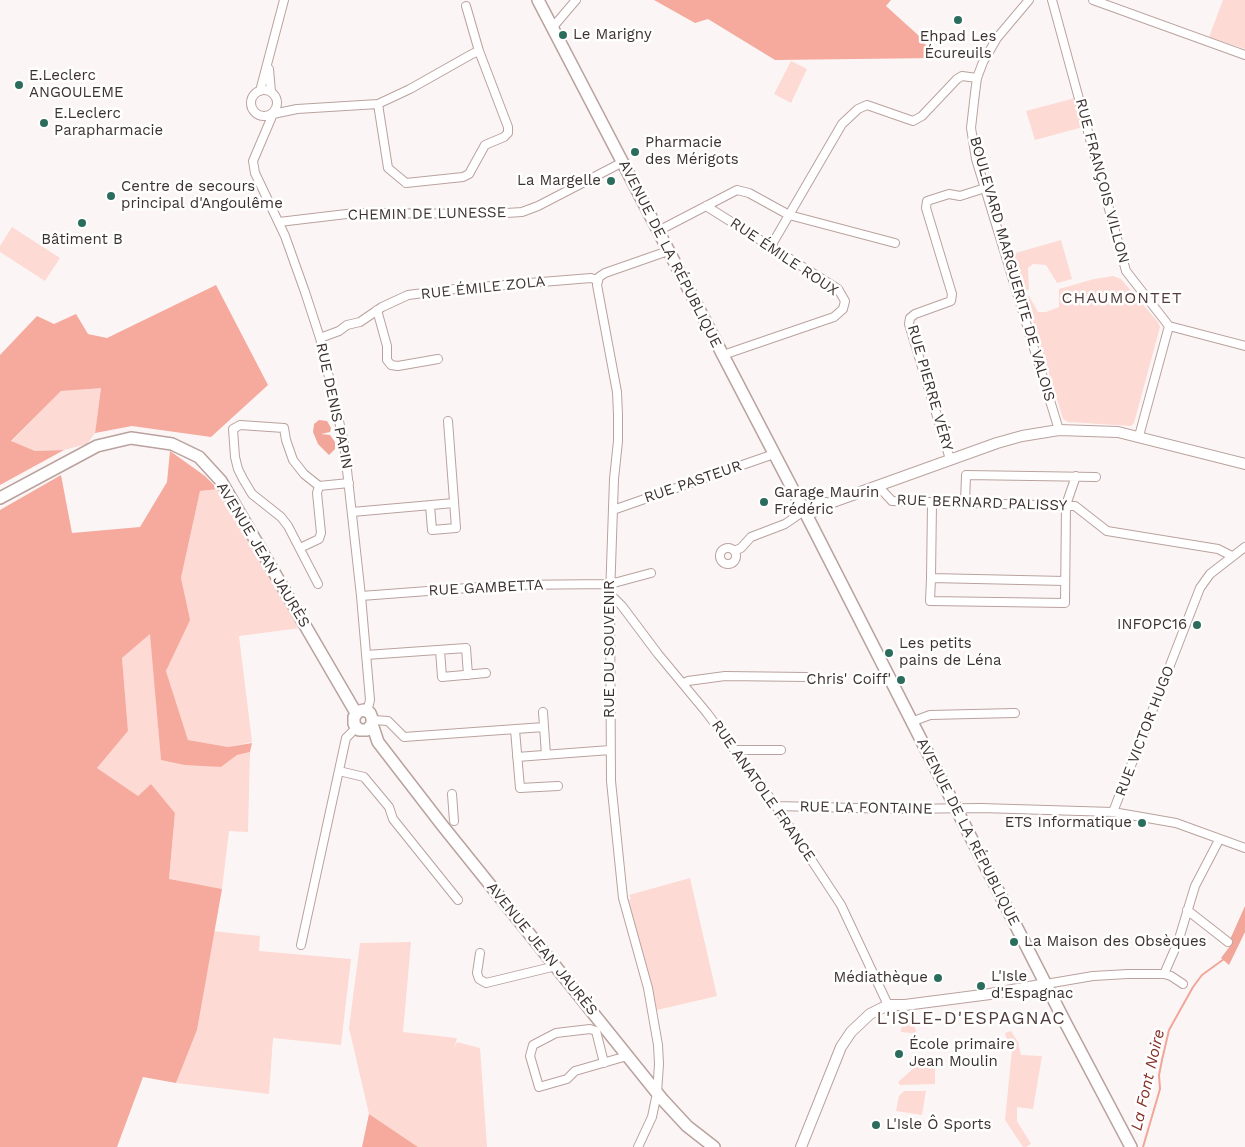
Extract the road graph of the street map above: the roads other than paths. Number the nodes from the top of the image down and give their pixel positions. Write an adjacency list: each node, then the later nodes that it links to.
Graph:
1 (284, 0): 11 (street)
2 (538, 0): 8 (main road, AVENUE DE LA RÉPUBLIQUE)
3 (576, 0): 8 (street)
4 (1029, 0): 12 (street, BOULEVARD MARGUERITE DE VALOIS)
5 (1052, 0): 34 (street, RUE FRANÇOIS VILLON)
6 (1093, 0): 10 (street)
7 (466, 6): 9 (street)
8 (553, 27): 21 (main road, AVENUE DE LA RÉPUBLIQUE)
9 (479, 52): 16 (street); 22 (street)
10 (1245, 55)
11 (268, 62): 13 (street); 14 (street)
12 (977, 78): 23 (street, BOULEVARD MARGUERITE DE VALOIS); 26 (street)
13 (260, 91): 14 (street); 19 (street)
14 (271, 92): 15 (street)
15 (278, 101): 17 (street); 18 (street)
16 (378, 104): 17 (street); 22 (street)
17 (297, 109): 18 (street)
18 (273, 114): 19 (street); 20 (street, RUE DENIS PAPIN)
19 (261, 116): 20 (street)
20 (266, 129): 27 (street, RUE DENIS PAPIN)
21 (623, 162): 27 (street, CHEMIN DE LUNESSE); 28 (main road, AVENUE DE LA RÉPUBLIQUE)
22 (406, 183): 24 (street)
23 (985, 188): 40 (street, BOULEVARD MARGUERITE DE VALOIS); 43 (street, RUE PIERRE VÉRY)
24 (407, 193)
25 (706, 206): 26 (street); 28 (street); 30 (street, RUE ÉMILE ROUX)
26 (789, 215): 29 (street); 30 (street)
27 (279, 222): 35 (street, RUE DENIS PAPIN)
28 (658, 231): 31 (main road, AVENUE DE LA RÉPUBLIQUE)
29 (895, 243)
30 (771, 246): 37 (street, RUE ÉMILE ROUX)
31 (668, 251): 32 (street); 37 (main road, AVENUE DE LA RÉPUBLIQUE)
32 (597, 280): 33 (street, RUE ÉMILE ZOLA); 56 (street, RUE DU SOUVENIR)
33 (377, 310): 35 (street, RUE ÉMILE ZOLA); 38 (street)
34 (1169, 326): 36 (street); 41 (street)
35 (320, 338): 47 (street, RUE DENIS PAPIN)
36 (1245, 346)
37 (723, 355): 42 (main road, AVENUE DE LA RÉPUBLIQUE)
38 (438, 359)
39 (448, 421): 51 (street)
40 (1059, 430): 41 (street); 43 (street)
41 (1139, 436): 44 (street)
42 (774, 454): 56 (street, RUE PASTEUR); 57 (main road, AVENUE DE LA RÉPUBLIQUE)
43 (950, 459): 49 (street)
44 (1245, 464)
45 (1076, 476): 46 (street); 53 (street); 55 (street)
46 (1096, 477)
47 (349, 483): 48 (street); 58 (street, RUE DENIS PAPIN)
48 (319, 486): 60 (street); 60 (street)
49 (878, 486): 52 (street, RUE BERNARD PALISSY); 57 (street)
50 (0, 498): 78 (main road, AVENUE JEAN JAURÈS)
51 (454, 503): 54 (street); 54 (street)
52 (932, 503): 53 (street, RUE BERNARD PALISSY); 64 (street)
53 (965, 503): 55 (street, RUE BERNARD PALISSY)
54 (430, 505): 58 (street)
55 (1066, 505): 62 (street, RUE BERNARD PALISSY); 65 (street)
56 (613, 510): 67 (street, RUE DU SOUVENIR)
57 (805, 511): 61 (street); 79 (main road, AVENUE DE LA RÉPUBLIQUE)
58 (352, 512): 68 (street, RUE DENIS PAPIN)
59 (1245, 547): 62 (street, RUE VICTOR HUGO)
60 (300, 548): 66 (street)
61 (734, 551)
62 (1232, 556): 92 (street, RUE VICTOR HUGO)
63 (651, 572): 67 (street, RUE GAMBETTA)
64 (931, 578): 65 (street); 65 (street)
65 (1065, 581)
66 (318, 584)
67 (610, 584): 68 (street, RUE GAMBETTA); 69 (street, RUE DU SOUVENIR)
68 (361, 596): 71 (street, RUE DENIS PAPIN)
69 (610, 596): 75 (street, RUE ANATOLE FRANCE); 82 (street, RUE DU SOUVENIR)
70 (440, 650): 71 (street); 73 (street); 73 (street)
71 (366, 655): 78 (street, RUE DENIS PAPIN)
72 (486, 673): 73 (street)
73 (468, 675)
74 (807, 677): 75 (street)
75 (684, 684): 83 (street, RUE ANATOLE FRANCE)
76 (543, 712): 80 (street)
77 (1015, 713): 79 (street)
78 (365, 721): 81 (street); 87 (street); 101 (main road, AVENUE JEAN JAURÈS)
79 (911, 722): 91 (main road, AVENUE DE LA RÉPUBLIQUE)
80 (544, 727): 81 (street); 85 (street)
81 (515, 730): 86 (street)
82 (610, 750): 85 (street); 108 (street, RUE DU SOUVENIR)
83 (735, 750): 84 (street); 90 (street, RUE ANATOLE FRANCE)
84 (781, 750)
85 (546, 755): 86 (street)
86 (517, 757): 88 (street)
87 (339, 771): 96 (street); 99 (street)
88 (558, 786)
89 (452, 794): 93 (street)
90 (776, 806): 91 (street, RUE LA FONTAINE); 105 (street, RUE ANATOLE FRANCE)
91 (956, 809): 92 (street, RUE VICTOR HUGO); 103 (main road, AVENUE DE LA RÉPUBLIQUE)
92 (1113, 812): 94 (street)
93 (454, 821)
94 (1219, 840): 95 (street); 97 (street)
95 (1245, 848)
96 (458, 900)
97 (1187, 910): 98 (street); 102 (street)
98 (1228, 942)
99 (301, 944)
100 (480, 952): 101 (street)
101 (556, 966): 106 (main road, AVENUE JEAN JAURÈS)
102 (1164, 974): 103 (street); 104 (street)
103 (1046, 984): 105 (street); 112 (main road, AVENUE DE LA RÉPUBLIQUE)
104 (1183, 984)
105 (888, 1005): 111 (street)
106 (627, 1056): 107 (street); 108 (main road, AVENUE JEAN JAURÈS)
107 (604, 1063): 107 (street)
108 (657, 1093): 109 (street, RUE DU SOUVENIR); 110 (main road, AVENUE JEAN JAURÈS)
109 (638, 1147)
110 (714, 1147)
111 (801, 1147)
112 (1131, 1147)

